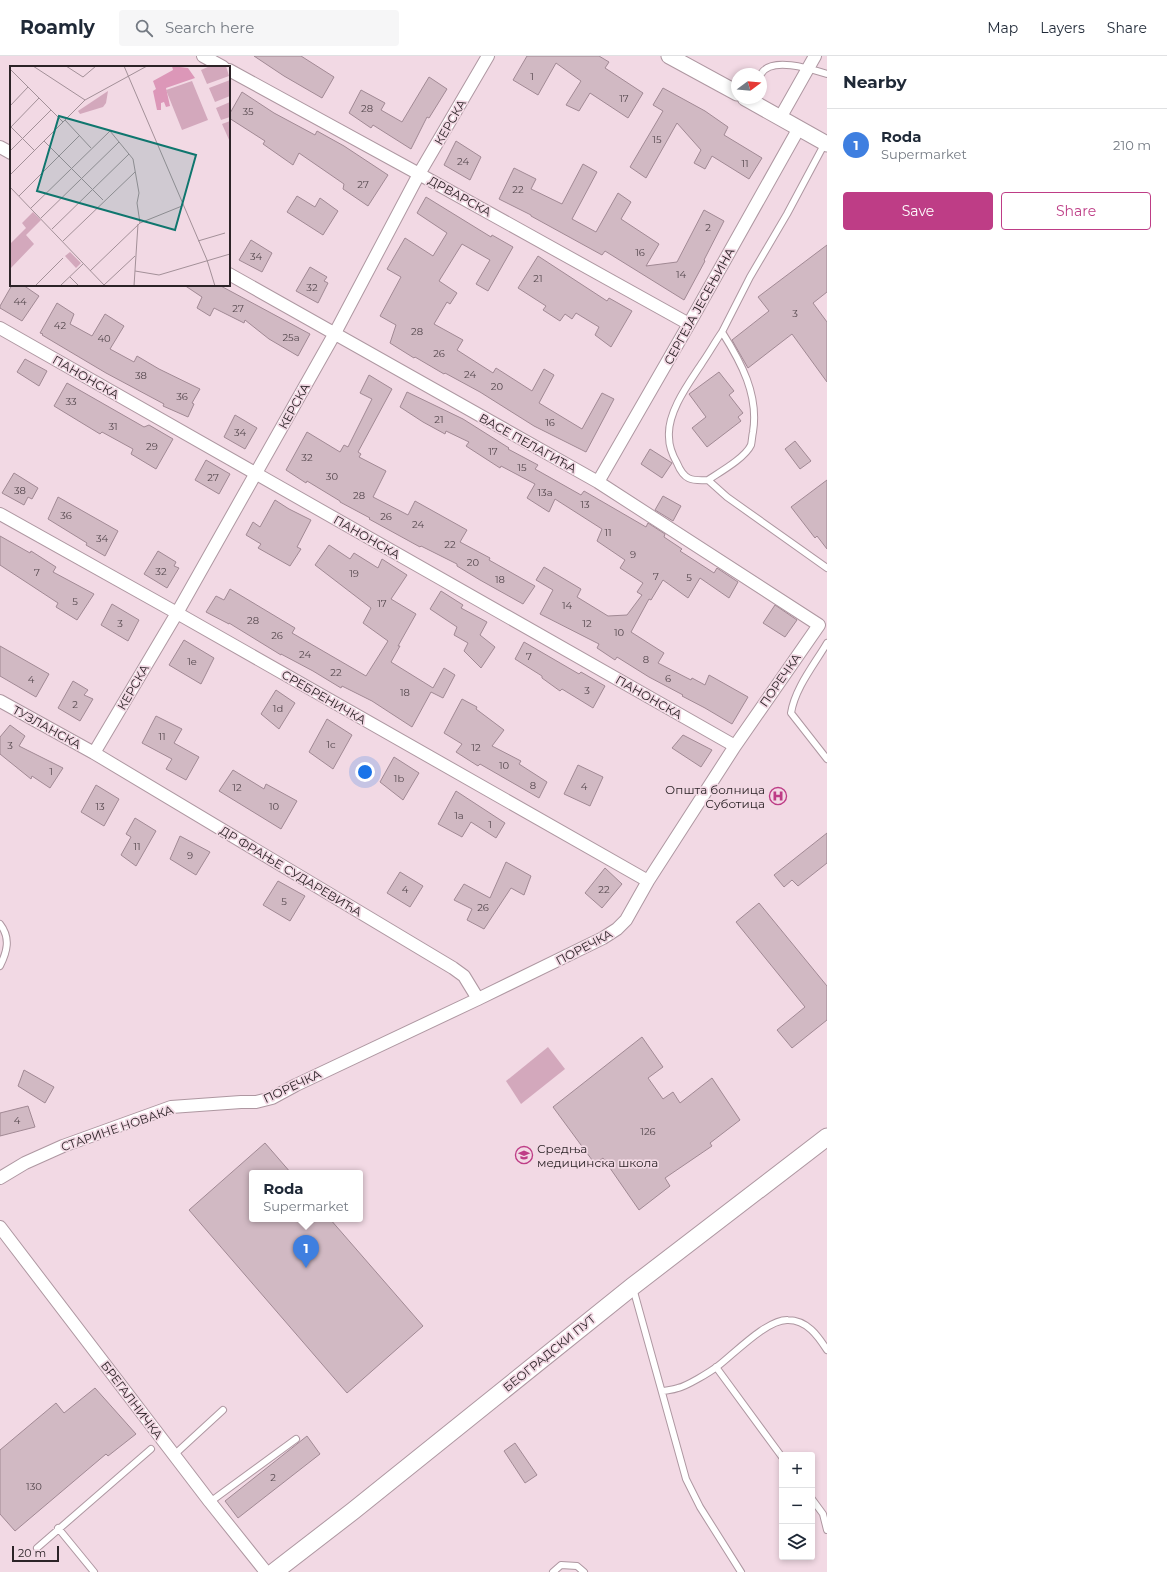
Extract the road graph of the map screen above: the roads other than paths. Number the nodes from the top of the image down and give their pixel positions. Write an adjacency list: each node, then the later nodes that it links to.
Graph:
1 (202, 56): 5 (street)
2 (488, 56): 17 (street, КЕРСКА)
3 (669, 56): 10 (street)
4 (815, 56): 7 (street)
5 (221, 66)
6 (765, 68): 7 (lane)
7 (809, 68): 9 (lane); 12 (street)
8 (230, 71): 17 (street, ДРВАРСКА)
9 (827, 74)
10 (731, 89)
11 (757, 104): 12 (street)
12 (780, 118): 13 (street)
13 (799, 128): 14 (street); 19 (street, СЕРГЕЈА ЈЕСЕЊИНА)
14 (826, 144): 21 (lane)
15 (0, 147): 16 (street)
16 (10, 152)
17 (419, 174): 19 (street, ДРВАРСКА); 22 (street, КЕРСКА)
18 (230, 275): 22 (street, ВАСЕ ПЕЛАГИЋА)
19 (690, 324): 25 (street, СЕРГЕЈА ЈЕСЕЊИНА)
20 (0, 328): 23 (street, ПАНОНСКА)
21 (722, 332): 24 (lane); 24 (lane)
22 (335, 333): 23 (street, КЕРСКА); 25 (street, ВАСЕ ПЕЛАГИЋА)
23 (256, 473): 28 (street, КЕРСКА); 32 (street, ПАНОНСКА)
24 (708, 480): 27 (lane)
25 (598, 482): 29 (street, ВАСЕ ПЕЛАГИЋА)
26 (0, 514): 28 (street, СРЕБРЕНИЧКА)
27 (827, 568)
28 (177, 613): 33 (street, КЕРСКА); 35 (street, СРЕБРЕНИЧКА)
29 (819, 626): 32 (street, ПОРЕЧКА)
30 (827, 643): 34 (lane)
31 (0, 700): 33 (street, ТУЗЛАНСКА)
32 (735, 746): 35 (street, ПОРЕЧКА)
33 (94, 753): 38 (street, ДР ФРАЊЕ СУДАРЕВИЋА)
34 (827, 759)
35 (648, 881): 38 (street, ПОРЕЧКА)
36 (0, 924): 37 (lane)
37 (0, 966)
38 (478, 999): 39 (street, ПОРЕЧКА)
39 (241, 1102): 41 (street, СТАРИНЕ НОВАКА)
40 (827, 1137): 43 (main road, БЕОГРАДСКИ ПУТ)
41 (0, 1178)
42 (0, 1227): 51 (street, БРЕГАЛНИЧКА)
43 (633, 1286): 46 (lane); 59 (main road, БЕОГРАДСКИ ПУТ)
44 (827, 1350): 45 (lane)
45 (716, 1367): 46 (lane); 50 (lane)
46 (663, 1391): 62 (lane)
47 (223, 1410): 51 (lane)
48 (296, 1439): 52 (lane)
49 (151, 1449): 54 (lane)
50 (779, 1453)
51 (174, 1455): 52 (street, БРЕГАЛНИЧКА)
52 (210, 1502): 58 (street, БРЕГАЛНИЧКА)
53 (815, 1503): 55 (lane)
54 (58, 1528): 56 (lane); 57 (lane)
55 (827, 1530)
56 (37, 1548)
57 (94, 1572)
58 (266, 1572)
59 (274, 1572)
60 (553, 1572): 61 (lane)
61 (584, 1572)
62 (741, 1572)

